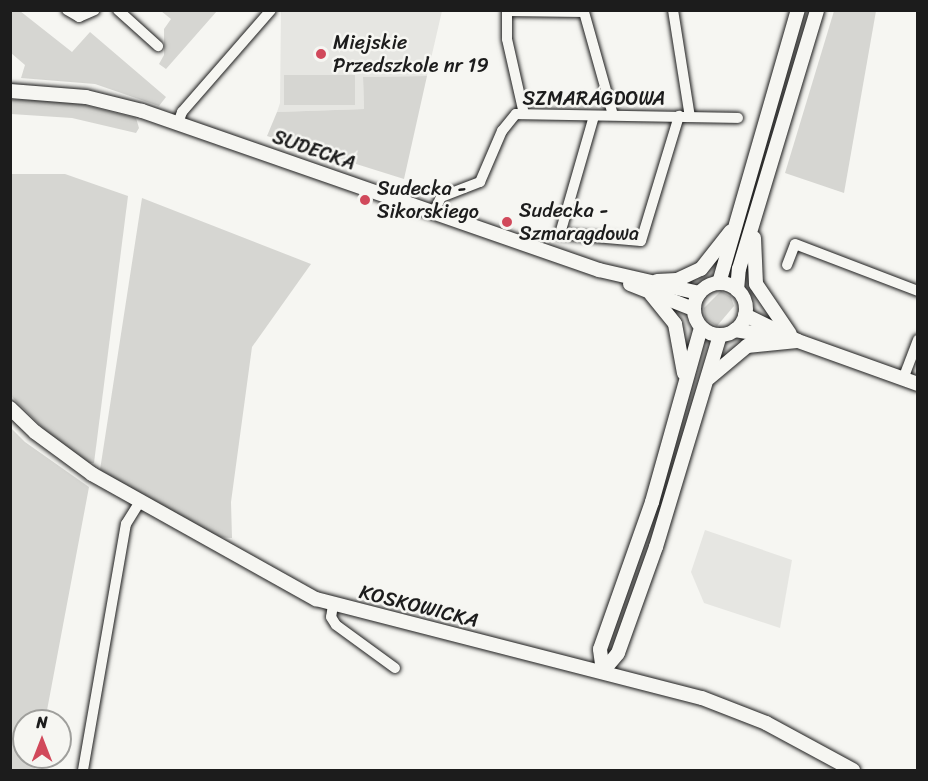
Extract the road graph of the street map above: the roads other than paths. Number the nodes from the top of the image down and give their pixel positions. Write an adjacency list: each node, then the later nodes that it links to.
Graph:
1 (67, 10): 2 (street)
2 (95, 10)
3 (118, 10): 9 (street)
4 (271, 10): 16 (street)
5 (673, 10): 14 (street)
6 (798, 10): 18 (street)
7 (817, 10): 19 (street)
8 (584, 12): 11 (street); 12 (street)
9 (158, 46)
10 (10, 91): 16 (street, SUDECKA)
11 (524, 114): 13 (street, SZMARAGDOWA); 17 (street, SZMARAGDOWA)
12 (613, 115): 13 (street, SZMARAGDOWA); 14 (street, SZMARAGDOWA)
13 (594, 116): 14 (street)
14 (684, 116): 15 (street, SZMARAGDOWA)
15 (738, 118)
16 (178, 123): 17 (street, SUDECKA)
17 (434, 212): 22 (street, SUDECKA)
18 (736, 224): 21 (street); 22 (street)
19 (753, 229): 23 (street); 32 (street)
20 (787, 265): 24 (street)
21 (719, 283): 23 (street); 25 (street)
22 (648, 288): 25 (street, SUDECKA); 26 (street, SUDECKA); 35 (street)
23 (737, 290): 27 (street)
24 (918, 291)
25 (699, 293): 26 (street)
26 (693, 309): 28 (street)
27 (745, 315): 29 (street); 32 (street)
28 (701, 328): 30 (street); 35 (street)
29 (735, 330): 30 (street); 32 (street)
30 (720, 336): 34 (street)
31 (918, 340): 33 (street)
32 (798, 341): 33 (street); 34 (street)
33 (903, 379): 36 (street)
34 (708, 380): 41 (street)
35 (684, 384): 40 (street)
36 (918, 384)
37 (10, 408): 38 (street, KOSKOWICKA)
38 (140, 502): 39 (street, KOSKOWICKA); 46 (street)
39 (333, 605): 42 (street, KOSKOWICKA); 43 (street)
40 (600, 649): 42 (street); 44 (street)
41 (618, 653): 44 (street); 45 (street)
42 (573, 663): 44 (street, KOSKOWICKA)
43 (394, 668)
44 (603, 671): 45 (street, KOSKOWICKA)
45 (628, 677): 47 (street, KOSKOWICKA)
46 (83, 770)
47 (853, 771)

